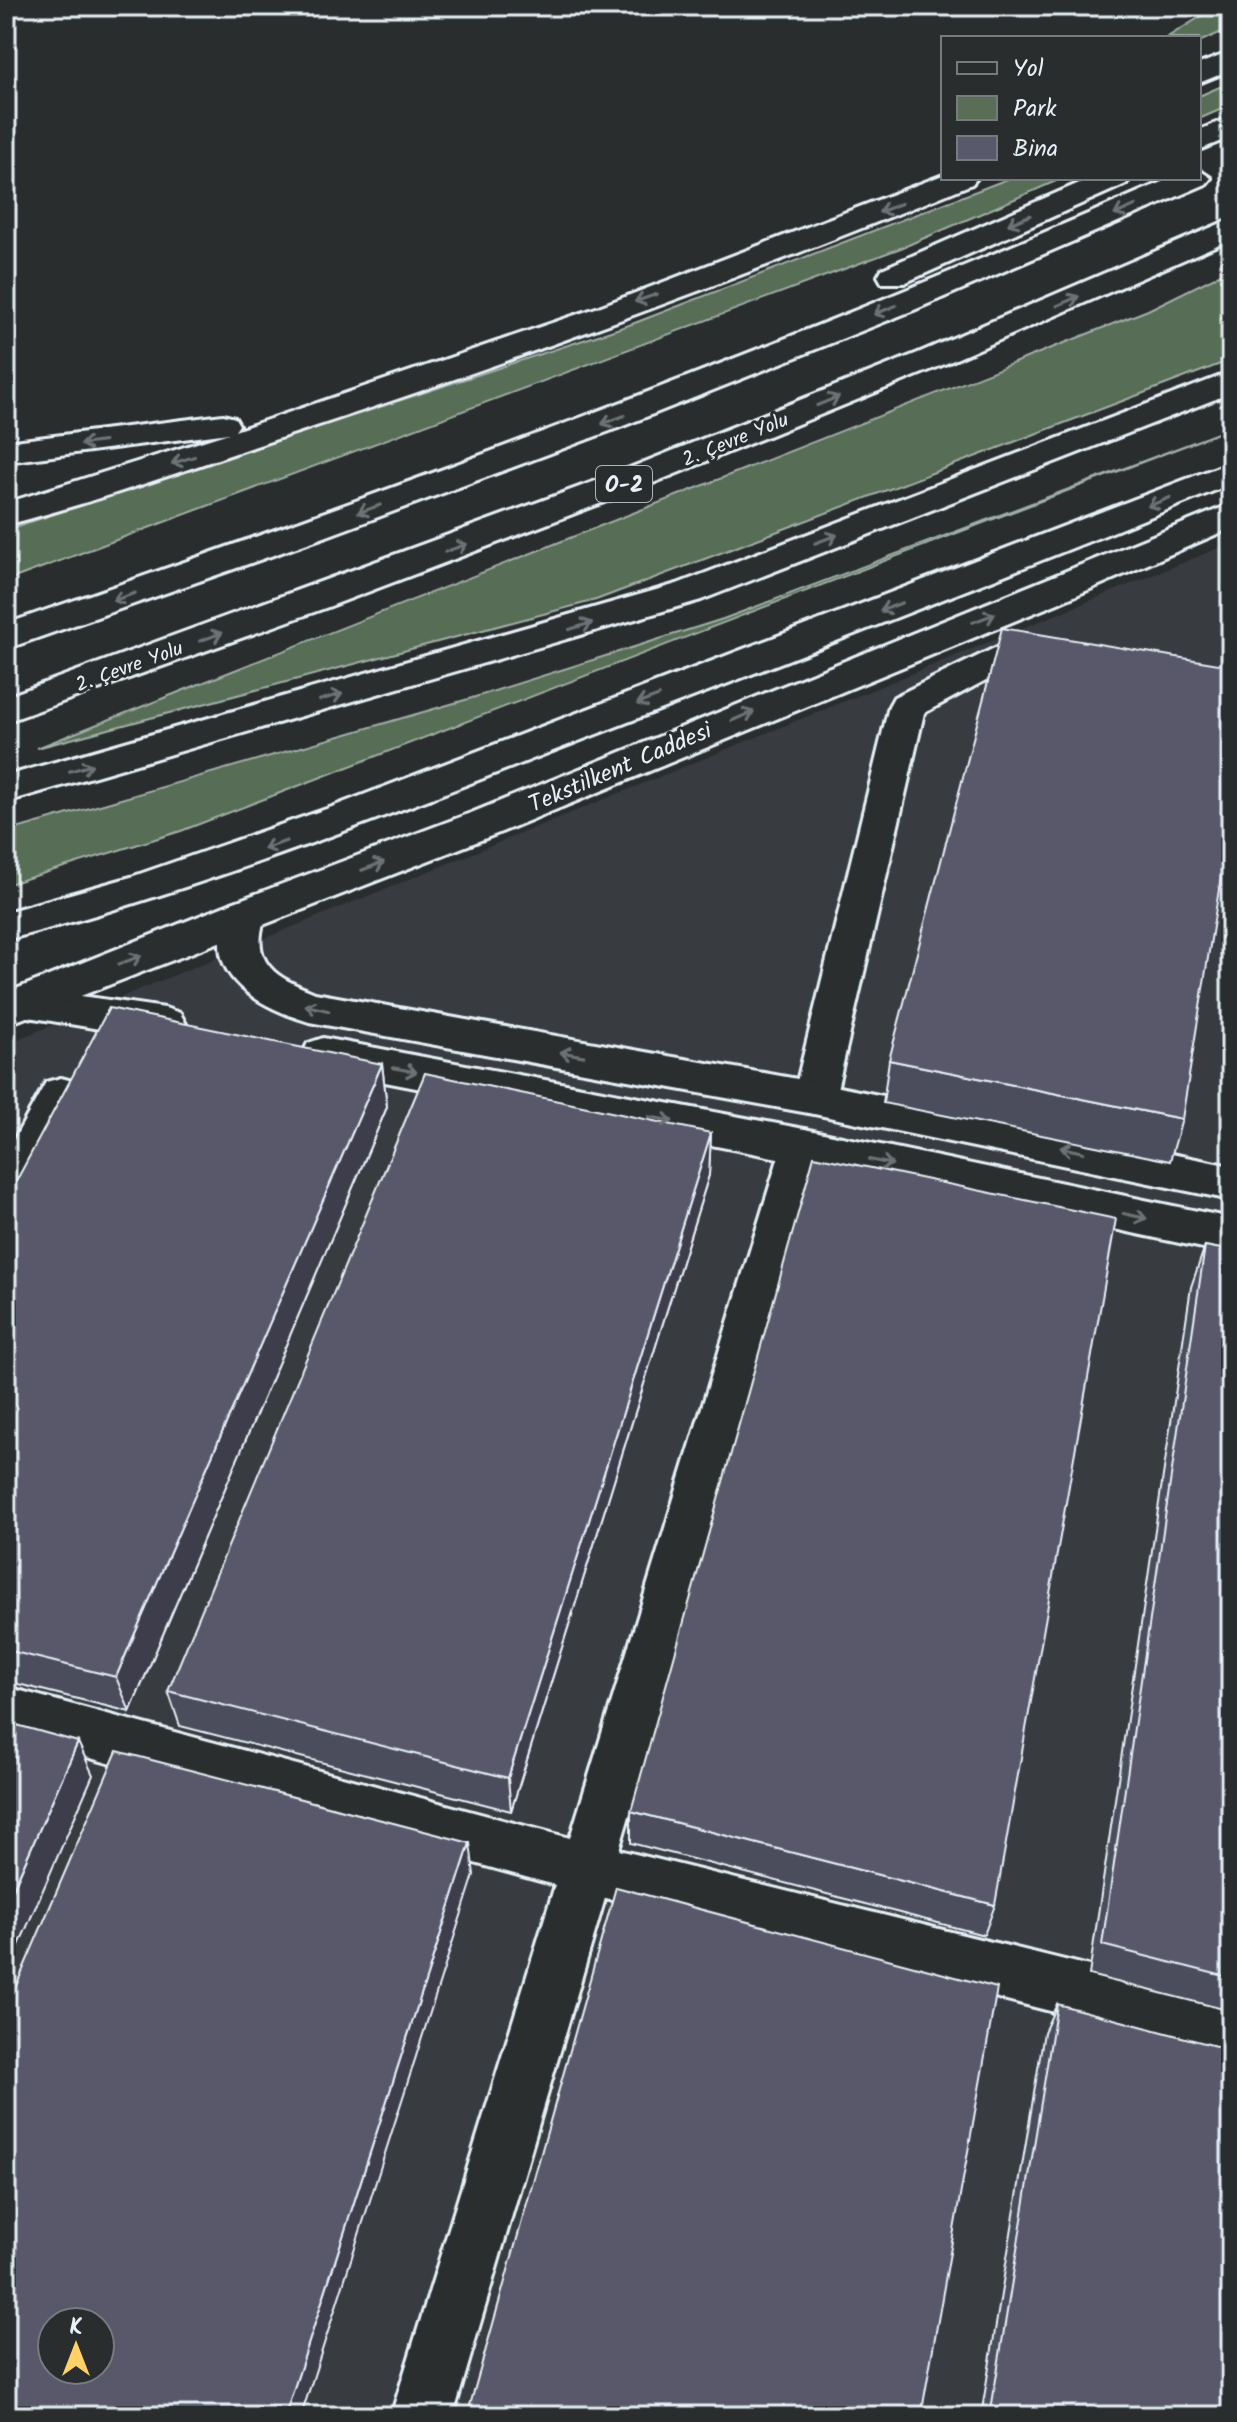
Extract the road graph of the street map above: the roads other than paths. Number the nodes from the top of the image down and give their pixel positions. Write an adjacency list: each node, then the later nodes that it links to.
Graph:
1 (1231, 60): 2 (main road)
2 (1201, 74)
3 (1231, 126): 4 (main road)
4 (1201, 140)
5 (957, 180): 9 (main road, one-way to 9)
6 (1112, 180): 11 (main road, one-way to 11)
7 (1192, 180): 11 (main road, one-way to 11)
8 (1231, 228): 18 (main road, 2. Çevre Yolu / O-2, one-way to 8)
9 (442, 371): 12 (main road, one-way to 12); 14 (main road, one-way to 14)
10 (1231, 382): 19 (main road, one-way to 10)
11 (686, 392): 16 (main road, one-way to 16)
12 (6, 452)
13 (1231, 472): 21 (main road, Tekstilkent Caddesi, one-way to 21)
14 (6, 514)
15 (1231, 515): 17 (main road, Tekstilkent Caddesi, one-way to 15)
16 (6, 637)
17 (924, 641): 20 (main road, Tekstilkent Caddesi, one-way to 17); 28 (main road)
18 (6, 710)
19 (6, 789)
20 (246, 913): 23 (main road, Tekstilkent Caddesi, one-way to 20); 28 (main road, one-way to 20)
21 (47, 916): 22 (main road, Tekstilkent Caddesi); 23 (main road)
22 (6, 926)
23 (75, 981): 24 (main road, Tekstilkent Caddesi)
24 (12, 1004): 25 (main road)
25 (195, 1030)
26 (289, 1048): 28 (main road, one-way to 28)
27 (61, 1094): 30 (main road)
28 (809, 1122): 29 (main road, one-way to 28); 31 (main road, one-way to 31); 33 (main road)
29 (1231, 1183)
30 (6, 1194)
31 (1231, 1236)
32 (6, 1711): 33 (main road)
33 (587, 1868): 34 (main road); 35 (main road)
34 (1231, 2029)
35 (422, 2416)

